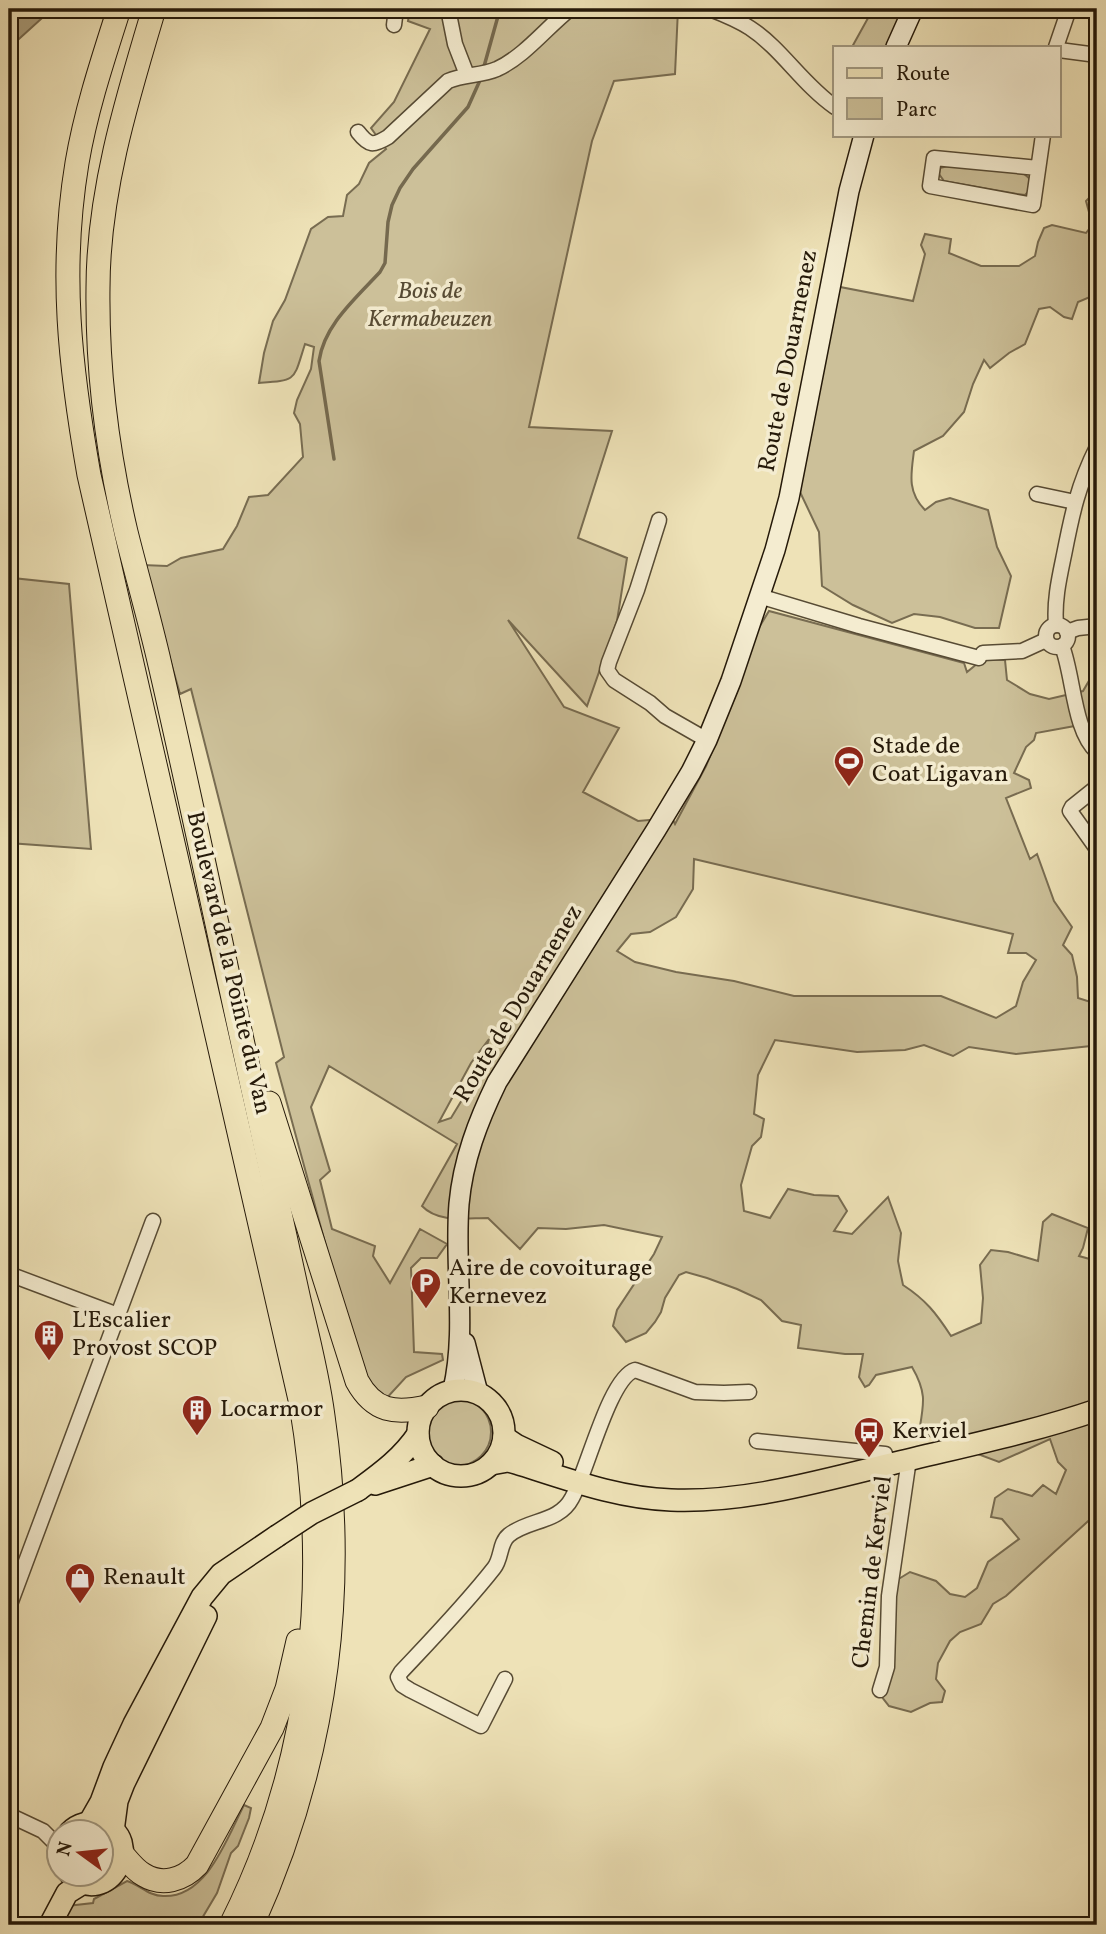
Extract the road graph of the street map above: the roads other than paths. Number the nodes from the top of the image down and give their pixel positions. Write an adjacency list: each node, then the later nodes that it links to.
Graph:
1 (119, 9): 44 (highway, Boulevard de la Pointe du Van)
2 (154, 9): 31 (highway, Boulevard de la Pointe du Van)
3 (396, 9): 9 (street)
4 (449, 9): 14 (street)
5 (570, 9): 14 (street)
6 (710, 9): 15 (street)
7 (913, 9): 10 (main road)
8 (1069, 9): 11 (street)
9 (394, 25)
10 (896, 46)
11 (1058, 46)
12 (1060, 49): 13 (street)
13 (1097, 55)
14 (477, 74): 16 (street)
15 (833, 105)
16 (358, 132)
17 (864, 136): 24 (main road, Route de Douarnenez)
18 (1042, 136): 19 (street)
19 (1038, 168): 19 (street)
20 (1097, 447): 22 (street)
21 (1037, 494): 22 (street)
22 (1075, 502): 26 (street)
23 (659, 520): 27 (street)
24 (759, 596): 26 (street); 27 (main road, Route de Douarnenez)
25 (1097, 626): 26 (street)
26 (1062, 635): 28 (street)
27 (707, 740): 35 (main road, Route de Douarnenez)
28 (1097, 752)
29 (1097, 787): 30 (street)
30 (1097, 849)
31 (233, 1002): 39 (highway); 69 (highway, Boulevard de la Pointe du Van)
32 (153, 1222): 34 (street)
33 (9, 1274): 34 (street)
34 (118, 1315): 52 (street)
35 (461, 1321): 36 (main road, Route de Douarnenez); 38 (main road, Route de Douarnenez)
36 (453, 1390): 38 (main road); 39 (main road)
37 (749, 1392): 49 (street)
38 (478, 1393): 42 (main road)
39 (427, 1407): 41 (main road)
40 (1097, 1410): 45 (main road)
41 (418, 1434): 47 (main road); 50 (main road)
42 (504, 1437): 46 (main road); 49 (main road)
43 (757, 1441): 48 (street)
44 (308, 1446): 62 (highway); 68 (highway, Boulevard de la Pointe du Van)
45 (909, 1460): 48 (main road); 54 (street, Chemin de Kerviel)
46 (492, 1464): 47 (main road); 49 (main road)
47 (433, 1465): 50 (main road)
48 (888, 1465): 49 (main road)
49 (581, 1479): 53 (street)
50 (358, 1490): 51 (main road, bridge)
51 (246, 1559): 56 (main road); 57 (main road)
52 (9, 1606)
53 (505, 1679)
54 (880, 1690)
55 (9, 1815): 58 (street)
56 (86, 1818)
57 (115, 1818)
58 (43, 1832): 59 (street); 60 (street)
59 (46, 1832)
60 (46, 1835)
61 (116, 1836): 62 (main road)
62 (122, 1856): 63 (main road)
63 (116, 1872)
64 (54, 1888): 66 (main road)
65 (70, 1888): 67 (main road)
66 (39, 1925)
67 (50, 1925)
68 (232, 1925)
69 (252, 1925)

